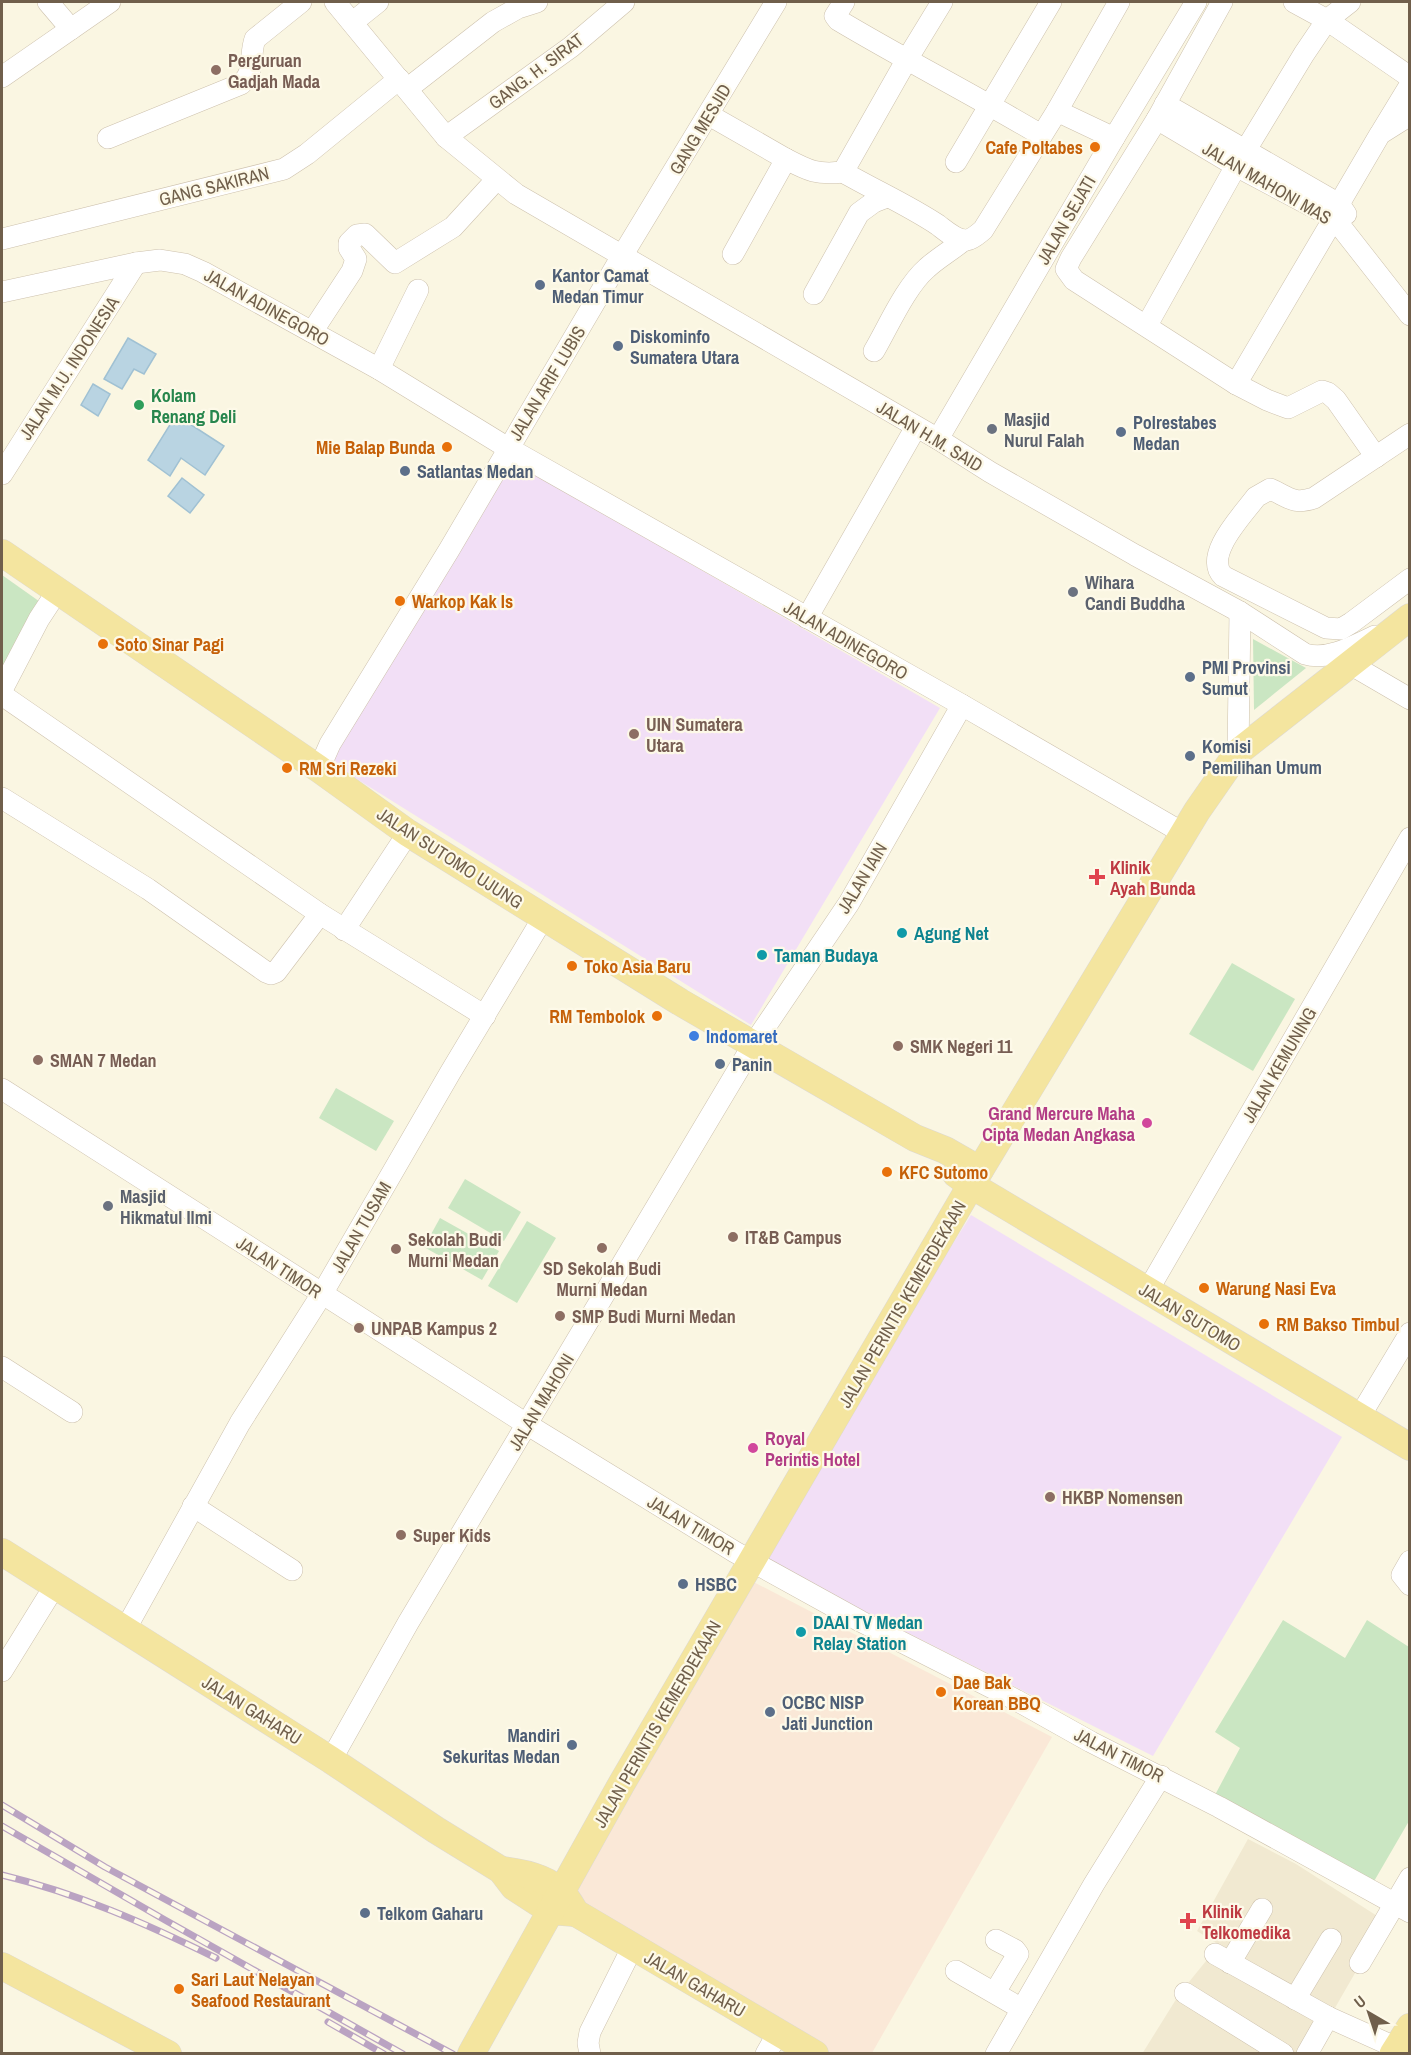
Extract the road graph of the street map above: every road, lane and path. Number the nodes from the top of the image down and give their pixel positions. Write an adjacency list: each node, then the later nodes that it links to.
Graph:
1 (48, 2): 19 (street)
2 (110, 2): 19 (street)
3 (302, 2): 33 (street)
4 (335, 2): 18 (street, JALAN H.M. SAID)
5 (378, 2): 18 (street)
6 (537, 2): 23 (street, GANG SAKIRAN)
7 (624, 2): 32 (street, GANG. H. SIRAT)
8 (776, 2): 28 (street, GANG MESJID)
9 (844, 2): 20 (street)
10 (942, 2): 20 (street)
11 (1051, 2): 25 (street)
12 (1119, 2): 26 (street)
13 (1196, 2): 34 (street, JALAN SEJATI)
14 (1222, 2): 27 (street)
15 (1294, 2): 17 (street)
16 (1350, 2): 17 (street)
17 (1327, 20): 22 (street); 35 (street)
18 (352, 22): 23 (street, JALAN H.M. SAID)
19 (71, 29): 21 (street)
20 (906, 60): 25 (street); 38 (street)
21 (2, 77)
22 (1410, 77)
23 (403, 84): 32 (street, JALAN H.M. SAID); 42 (street, GANG SAKIRAN)
24 (1410, 85): 30 (street)
25 (989, 104): 31 (street); 37 (street)
26 (1057, 111): 31 (street); 34 (street)
27 (1161, 112): 35 (street, JALAN MAHONI MAS); 52 (street)
28 (709, 115): 36 (street); 45 (street, GANG MESJID)
29 (1410, 115): 30 (street)
30 (1380, 134): 41 (street)
31 (1041, 135): 43 (street)
32 (446, 137): 39 (street, JALAN H.M. SAID)
33 (108, 138)
34 (1114, 138): 59 (street, JALAN SEJATI)
35 (1241, 158): 41 (street, JALAN MAHONI MAS); 52 (street)
36 (786, 159): 38 (street); 44 (street)
37 (956, 162)
38 (843, 172): 40 (street)
39 (496, 180): 45 (street, JALAN H.M. SAID); 53 (street)
40 (887, 197): 43 (street); 49 (street)
41 (1336, 211): 50 (street, JALAN MAHONI MAS); 51 (street, JALAN MAHONI MAS); 56 (street)
42 (2, 239)
43 (964, 240): 54 (street)
44 (733, 254)
45 (622, 256): 57 (street, JALAN H.M. SAID); 60 (street, JALAN ARIF LUBIS)
46 (136, 263): 48 (street, JALAN ADINEGORO); 53 (street, JALAN ADINEGORO); 62 (street, JALAN M.U. INDONESIA)
47 (418, 290): 55 (street)
48 (2, 291)
49 (814, 294)
50 (1410, 298)
51 (1410, 315)
52 (1147, 325): 56 (street)
53 (312, 332): 55 (street, JALAN ADINEGORO)
54 (874, 351)
55 (379, 369): 60 (street, JALAN ADINEGORO)
56 (1236, 384): 61 (street)
57 (916, 427): 59 (street, JALAN H.M. SAID); 67 (street)
58 (1410, 434): 61 (street)
59 (938, 440): 66 (street, JALAN H.M. SAID)
60 (508, 448): 67 (street, JALAN ADINEGORO); 75 (street)
61 (1376, 457): 64 (street)
62 (2, 474)
63 (2, 553): 65 (main road, JALAN SUTOMO UJUNG)
64 (1410, 579)
65 (58, 590): 70 (street); 75 (main road, JALAN SUTOMO UJUNG)
66 (1240, 612): 68 (street, JALAN H.M. SAID); 74 (street)
67 (807, 618): 73 (street, JALAN ADINEGORO)
68 (1403, 622): 69 (main road, JALAN PERINTIS KEMERDEKAAN)
69 (1350, 664): 72 (street); 74 (main road, JALAN PERINTIS KEMERDEKAAN)
70 (2, 690)
71 (2, 695): 80 (street)
72 (1410, 699)
73 (962, 705): 78 (street, JALAN ADINEGORO); 84 (street, JALAN IAIN)
74 (1238, 752): 78 (main road, JALAN PERINTIS KEMERDEKAAN)
75 (319, 769): 77 (main road, JALAN SUTOMO UJUNG)
76 (2, 798): 80 (street)
77 (408, 833): 81 (main road, JALAN SUTOMO UJUNG); 82 (street)
78 (1183, 833): 86 (main road, JALAN PERINTIS KEMERDEKAAN)
79 (1410, 838): 87 (street, JALAN KEMUNING)
80 (320, 914): 82 (street)
81 (543, 918): 83 (street, JALAN TUSAM); 84 (main road, JALAN SUTOMO UJUNG)
82 (344, 930): 83 (street)
83 (485, 1016): 88 (street, JALAN TUSAM)
84 (753, 1045): 86 (main road, JALAN SUTOMO UJUNG); 93 (street, JALAN MAHONI)
85 (2, 1089): 88 (street, JALAN TIMOR)
86 (975, 1178): 87 (main road, JALAN SUTOMO); 97 (main road, JALAN PERINTIS KEMERDEKAAN)
87 (1147, 1292): 92 (main road, JALAN SUTOMO)
88 (322, 1294): 93 (street, JALAN TIMOR); 95 (street, JALAN TUSAM)
89 (1410, 1333): 92 (street)
90 (2, 1367): 91 (street)
91 (72, 1412)
92 (1360, 1416): 94 (main road, JALAN SUTOMO)
93 (528, 1425): 97 (street, JALAN TIMOR); 104 (street, JALAN MAHONI)
94 (1410, 1447)
95 (193, 1506): 99 (street); 102 (street, JALAN TUSAM)
96 (2, 1552): 101 (main road, JALAN GAHARU)
97 (743, 1557): 105 (street, JALAN TIMOR); 107 (main road, JALAN PERINTIS KEMERDEKAAN)
98 (1410, 1561): 100 (street)
99 (292, 1570)
100 (1410, 1585)
101 (54, 1587): 102 (main road, JALAN GAHARU); 103 (street)
102 (125, 1630): 104 (main road, JALAN GAHARU)
103 (2, 1671)
104 (332, 1760): 107 (main road, JALAN GAHARU)
105 (1161, 1776): 108 (street, JALAN TIMOR); 119 (street)
106 (1410, 1878): 108 (street)
107 (563, 1906): 112 (main road, JALAN GAHARU); 124 (main road, JALAN PERINTIS KEMERDEKAAN)
108 (1402, 1908): 113 (street)
109 (1262, 1909): 118 (street)
110 (1331, 1939): 118 (street)
111 (996, 1940): 116 (street)
112 (632, 1948): 121 (main road, JALAN GAHARU); 125 (street)
113 (1360, 1963)
114 (2, 1966): 123 (main road)
115 (956, 1971): 116 (street)
116 (995, 1992): 119 (street)
117 (1185, 1993): 128 (street)
118 (1295, 1999): 120 (street)
119 (1022, 2010): 127 (street)
120 (1328, 2017): 122 (street); 129 (street)
121 (772, 2042): 126 (main road, JALAN GAHARU)
122 (1400, 2043)
123 (161, 2052)
124 (471, 2054)
125 (590, 2054)
126 (815, 2054)
127 (996, 2054)
128 (1283, 2054)
129 (1307, 2054)

